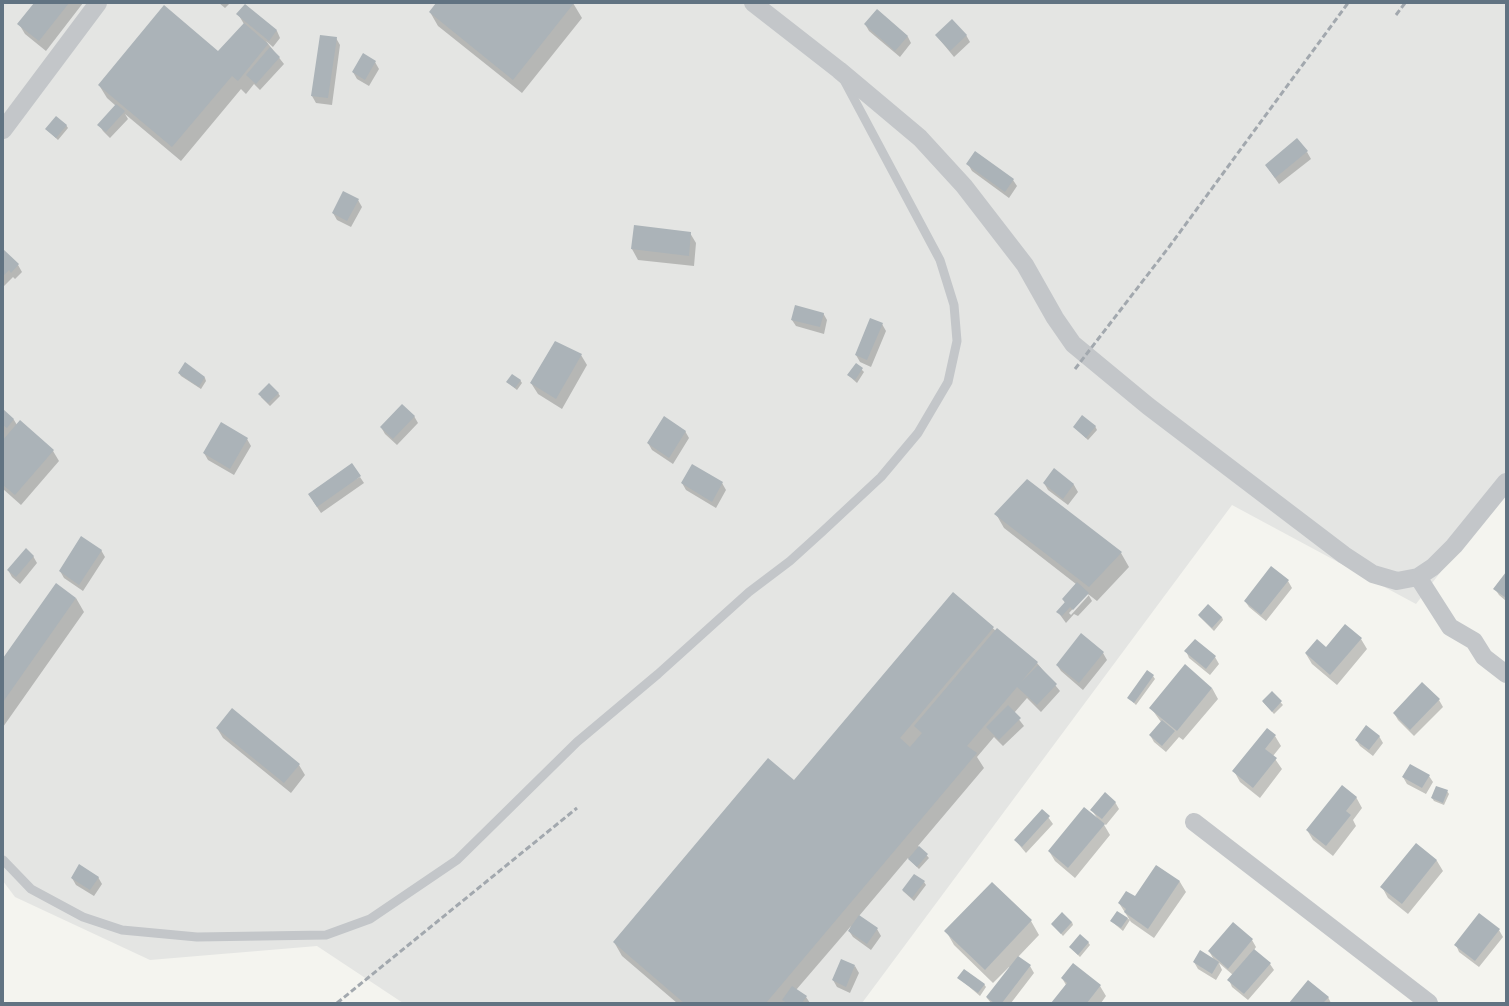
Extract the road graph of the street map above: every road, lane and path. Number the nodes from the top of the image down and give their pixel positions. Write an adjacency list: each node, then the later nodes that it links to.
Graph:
1 (98, 3): 4 (street)
2 (753, 3): 3 (street)
3 (839, 70): 6 (street); 9 (lane)
4 (3, 130)
5 (1506, 482): 6 (street)
6 (1418, 577): 7 (street)
7 (1506, 674)
8 (1194, 822): 10 (street)
9 (3, 860)
10 (1429, 1003)

